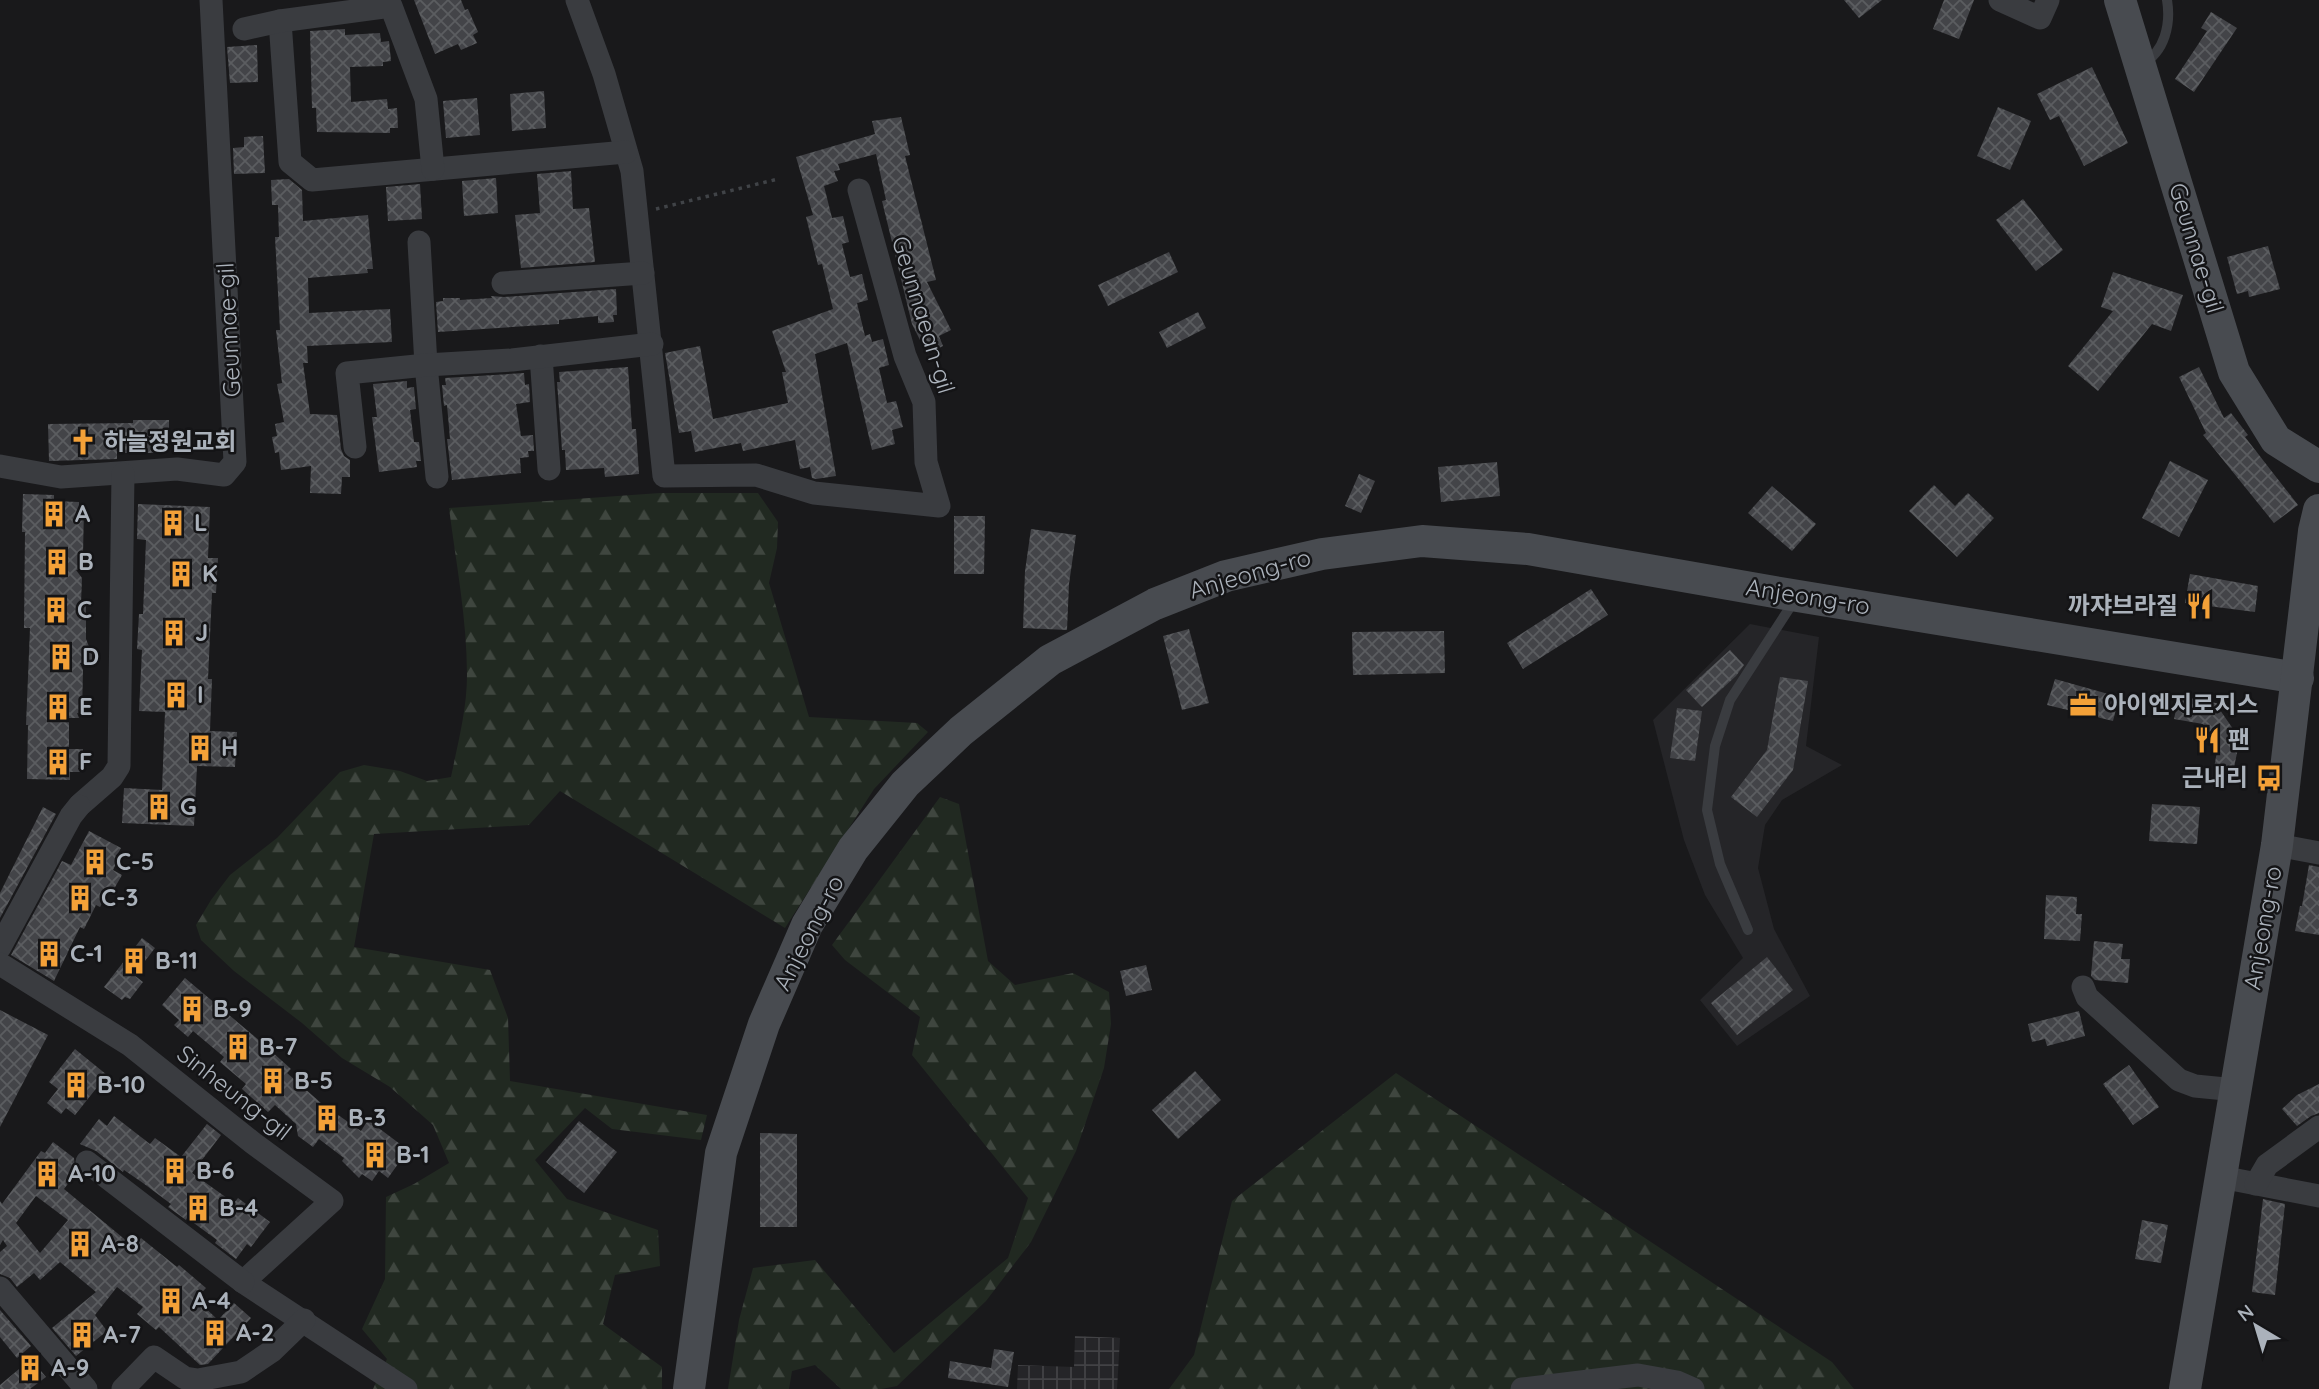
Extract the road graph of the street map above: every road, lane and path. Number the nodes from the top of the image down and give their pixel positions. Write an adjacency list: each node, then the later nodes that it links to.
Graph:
1 (211, 0): 25 (street, Geunnae-gil)
2 (577, 0): 10 (street, Geunnaean-gil)
3 (2000, 0): 4 (street)
4 (2048, 0)
5 (2120, 0): 9 (street, Geunnae-gil)
6 (2167, 0): 9 (lane)
7 (280, 21): 8 (street); 11 (street); 11 (street)
8 (244, 29)
9 (2140, 66): 23 (street, Geunnae-gil)
10 (626, 152): 11 (street); 14 (street, Geunnaean-gil)
11 (433, 169)
12 (778, 179): 14 (path)
13 (859, 190): 18 (street, Geunnaean-gil)
14 (636, 210): 16 (street, Geunnaean-gil)
15 (419, 242): 20 (street)
16 (643, 272): 17 (street); 18 (street, Geunnaean-gil)
17 (503, 282)
18 (652, 344): 19 (street)
19 (541, 356): 20 (street); 24 (street)
20 (426, 365): 21 (street); 26 (street)
21 (355, 447)
22 (1, 460): 25 (street, Geunnae-gil)
23 (2319, 467)
24 (550, 469)
25 (123, 474): 33 (street)
26 (437, 477)
27 (2317, 527): 29 (street, Anjeong-ro)
28 (1797, 596): 29 (street, Anjeong-ro); 32 (lane); 48 (street, Anjeong-ro)
29 (2309, 680): 30 (street, Anjeong-ro)
30 (2277, 845): 31 (street); 36 (street, Anjeong-ro)
31 (2319, 853)
32 (1748, 930)
33 (0, 947)
34 (0, 964): 42 (street, Sinheung-gil)
35 (2083, 987): 36 (street)
36 (2236, 1090): 39 (street, Anjeong-ro)
37 (2319, 1127): 40 (street)
38 (87, 1162): 42 (street)
39 (2221, 1177): 40 (street); 51 (street, Anjeong-ro)
40 (2256, 1184): 41 (street)
41 (2319, 1196)
42 (243, 1282): 44 (street)
43 (0, 1288): 45 (street)
44 (304, 1320): 46 (street); 47 (street)
45 (86, 1389)
46 (123, 1389)
47 (406, 1389)
48 (689, 1389)
49 (1522, 1389): 50 (street)
50 (1693, 1389)
51 (2185, 1389)

